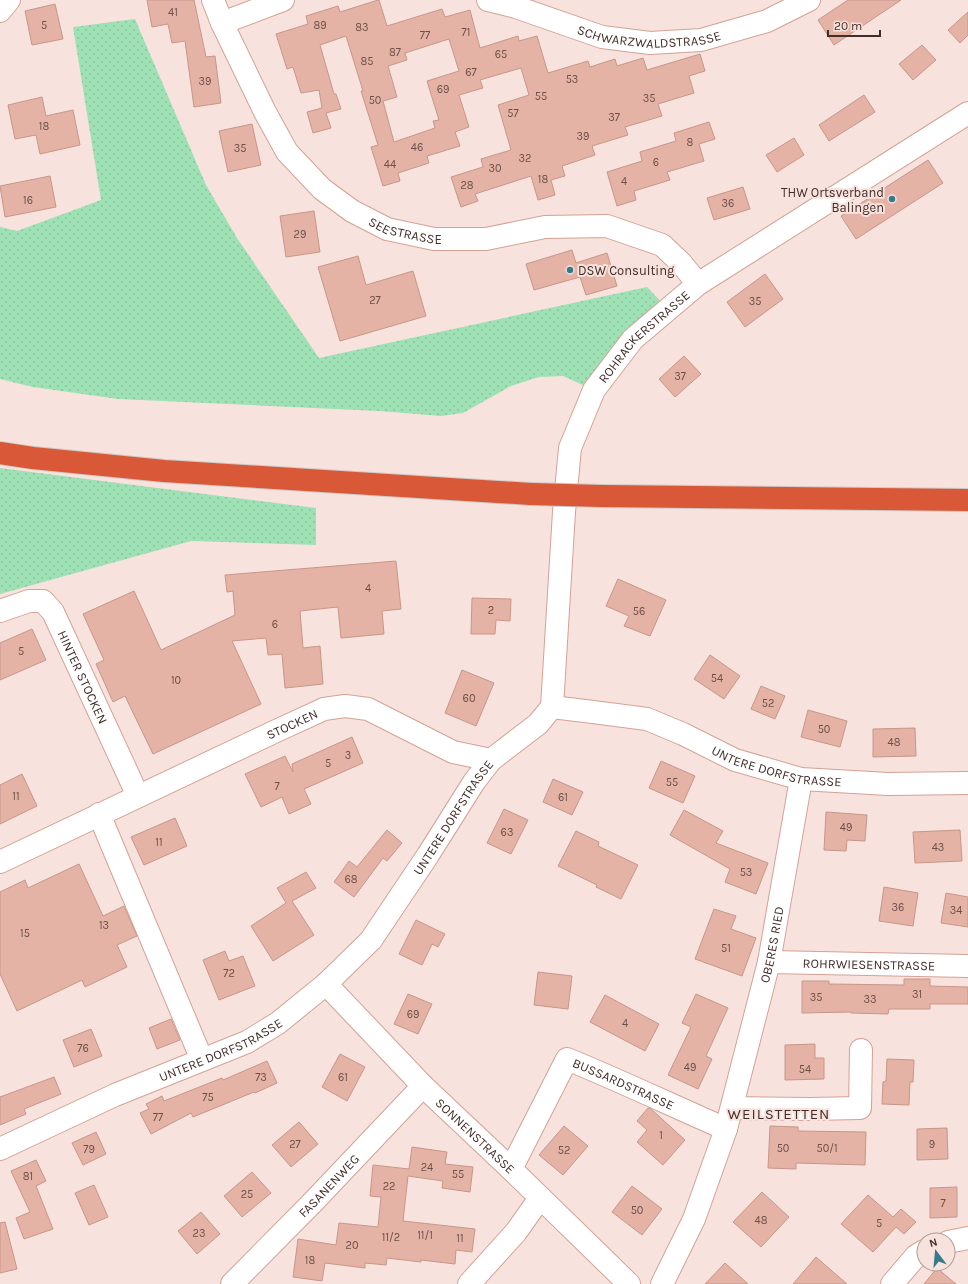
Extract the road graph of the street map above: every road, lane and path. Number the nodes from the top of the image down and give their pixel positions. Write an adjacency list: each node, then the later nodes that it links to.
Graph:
1 (9, 0): 7 (street)
2 (213, 0): 8 (street, SEESTRASSE)
3 (282, 0): 8 (street)
4 (488, 0): 6 (street, SCHWARZWALDSTRASSE)
5 (809, 0): 6 (street, SCHWARZWALDSTRASSE)
6 (517, 4)
7 (0, 11)
8 (222, 23): 10 (street, SEESTRASSE)
9 (968, 113): 10 (street, ROHRACKERSTRASSE)
10 (698, 284): 16 (street, ROHRACKERSTRASSE)
11 (0, 448): 13 (highway)
12 (0, 453): 13 (highway)
13 (33, 458): 14 (highway, bridge)
14 (968, 500)
15 (0, 611): 20 (street, HINTER STOCKEN)
16 (552, 707): 17 (street, UNTERE DORFSTRASSE); 18 (street, UNTERE DORFSTRASSE)
17 (491, 760): 20 (street, STOCKEN); 25 (street, UNTERE DORFSTRASSE)
18 (801, 779): 19 (street, UNTERE DORFSTRASSE); 23 (street, OBERES RIED)
19 (968, 783)
20 (138, 796): 21 (street, STOCKEN)
21 (99, 814): 22 (street, STOCKEN); 27 (street)
22 (0, 862)
23 (769, 962): 24 (street, ROHRWIESENSTRASSE); 29 (street, OBERES RIED)
24 (968, 966)
25 (326, 984): 27 (street, UNTERE DORFSTRASSE); 28 (street, SONNENSTRASSE)
26 (861, 1050): 29 (street)
27 (202, 1060): 31 (street, UNTERE DORFSTRASSE)
28 (423, 1086): 32 (street, SONNENSTRASSE); 37 (street, FASANENWEG)
29 (732, 1108): 30 (street, OBERES RIED)
30 (726, 1129): 32 (street, BUSSARDSTRASSE); 40 (street, OBERES RIED)
31 (0, 1149)
32 (511, 1169): 33 (street, SONNENSTRASSE)
33 (540, 1198): 38 (street); 39 (street, SONNENSTRASSE)
34 (968, 1238): 35 (street)
35 (956, 1240)
36 (916, 1256): 41 (street)
37 (232, 1284)
38 (469, 1284)
39 (629, 1284)
40 (662, 1284)
41 (892, 1284)

